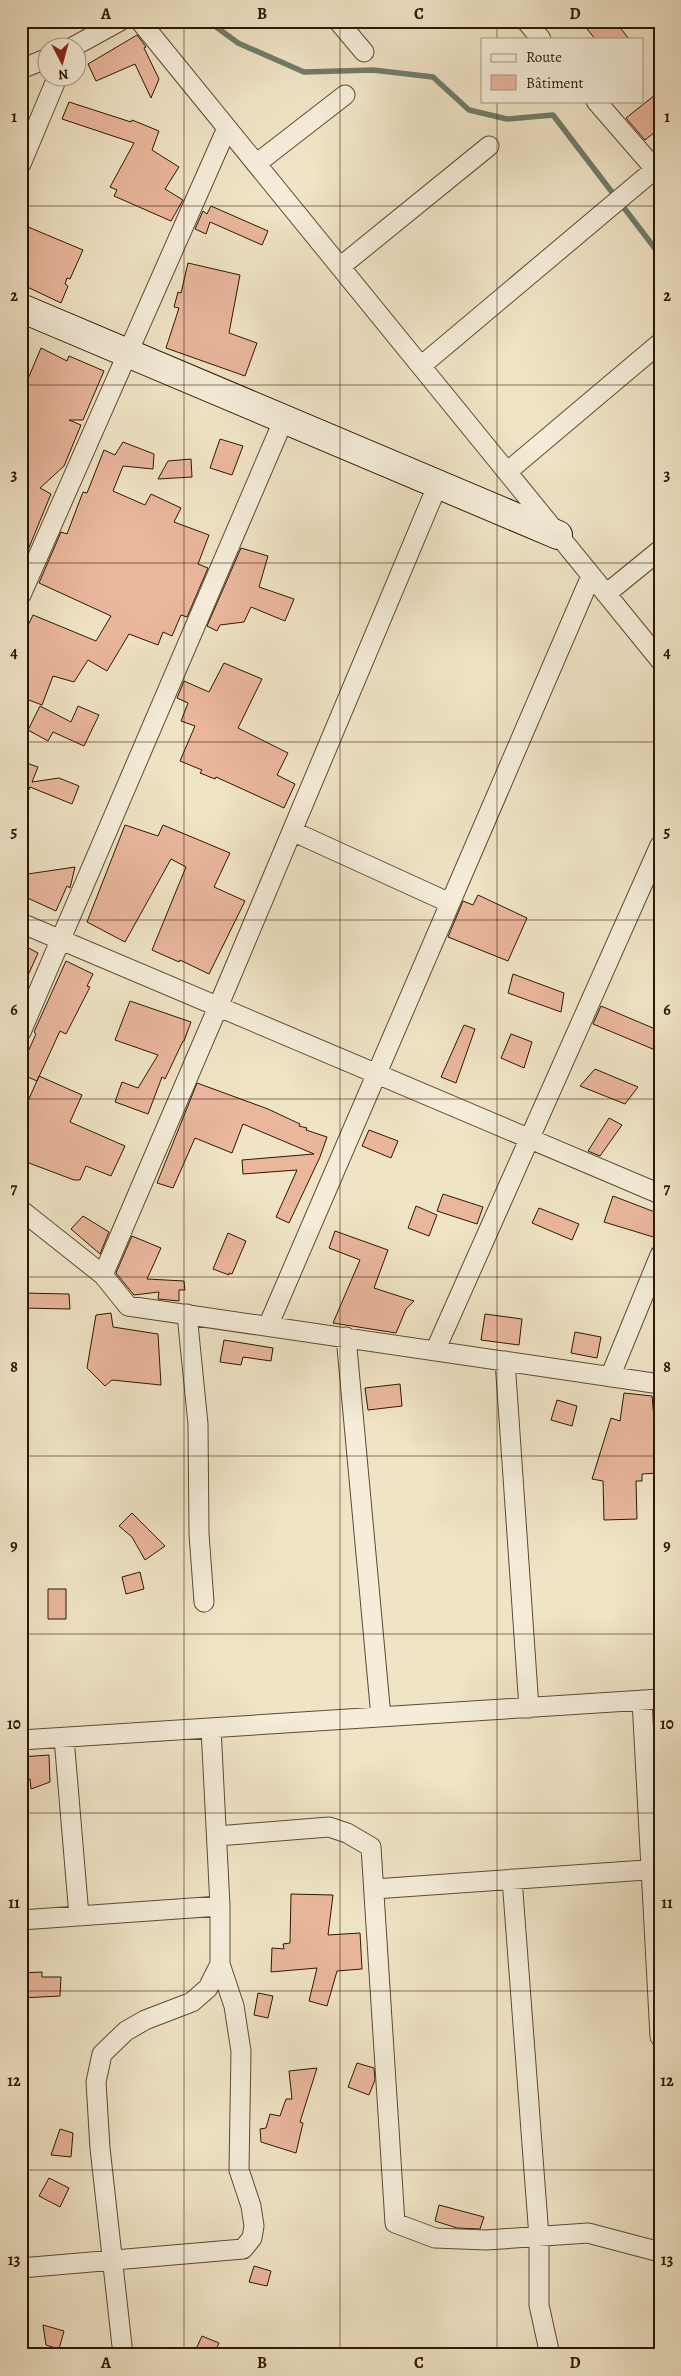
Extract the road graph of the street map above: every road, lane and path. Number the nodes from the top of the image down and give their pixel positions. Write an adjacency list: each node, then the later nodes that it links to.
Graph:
1 (120, 21): 6 (street)
2 (140, 21): 13 (street)
3 (338, 21): 7 (street)
4 (526, 21): 5 (street)
5 (540, 38)
6 (88, 39)
7 (364, 52)
8 (38, 62): 9 (street)
9 (21, 69)
10 (53, 88): 15 (street)
11 (345, 95): 16 (street)
12 (597, 102): 17 (street)
13 (228, 128): 16 (street); 21 (street)
14 (489, 146): 18 (street)
15 (21, 164)
16 (256, 164): 18 (street)
17 (657, 167): 22 (street)
18 (340, 267): 22 (street)
19 (21, 308): 21 (street)
20 (660, 343): 24 (street)
21 (128, 353): 23 (street); 30 (street)
22 (421, 366): 24 (street)
23 (284, 419): 25 (street); 36 (street)
24 (507, 472): 26 (street)
25 (438, 484): 26 (street); 32 (street)
26 (558, 535): 28 (street)
27 (660, 550): 29 (street)
28 (592, 576): 29 (street); 34 (street)
29 (606, 594): 31 (street)
30 (21, 595)
31 (660, 660)
32 (292, 831): 34 (street); 37 (street)
33 (660, 845): 40 (street)
34 (450, 903): 39 (street)
35 (21, 923): 36 (street)
36 (61, 940): 37 (street); 38 (street)
37 (218, 1007): 39 (street); 44 (street)
38 (21, 1032)
39 (377, 1074): 40 (street); 46 (street)
40 (529, 1138): 41 (street); 48 (street)
41 (660, 1194)
42 (22, 1212): 44 (street)
43 (660, 1255): 50 (street)
44 (103, 1275): 45 (street)
45 (187, 1314): 46 (street); 52 (street)
46 (268, 1326): 47 (street)
47 (346, 1338): 48 (street); 55 (street)
48 (435, 1351): 49 (street)
49 (505, 1361): 50 (street); 54 (street)
50 (610, 1376): 51 (street)
51 (660, 1384)
52 (204, 1602)
53 (651, 1700): 54 (street); 60 (street)
54 (529, 1708): 55 (street)
55 (381, 1717): 56 (street)
56 (211, 1728): 57 (street); 59 (street)
57 (64, 1738): 58 (street); 64 (street)
58 (21, 1740)
59 (216, 1836): 62 (street); 63 (street)
60 (655, 1870): 61 (street); 67 (street)
61 (512, 1880): 62 (street); 68 (street)
62 (374, 1889): 68 (street)
63 (220, 1906): 64 (street); 66 (street)
64 (79, 1916): 65 (street)
65 (21, 1920)
66 (220, 1964): 70 (street); 70 (street)
67 (660, 2037)
68 (539, 2237): 69 (street); 73 (street)
69 (660, 2252)
70 (112, 2261): 71 (street); 72 (street)
71 (21, 2268)
72 (123, 2355)
73 (550, 2355)

